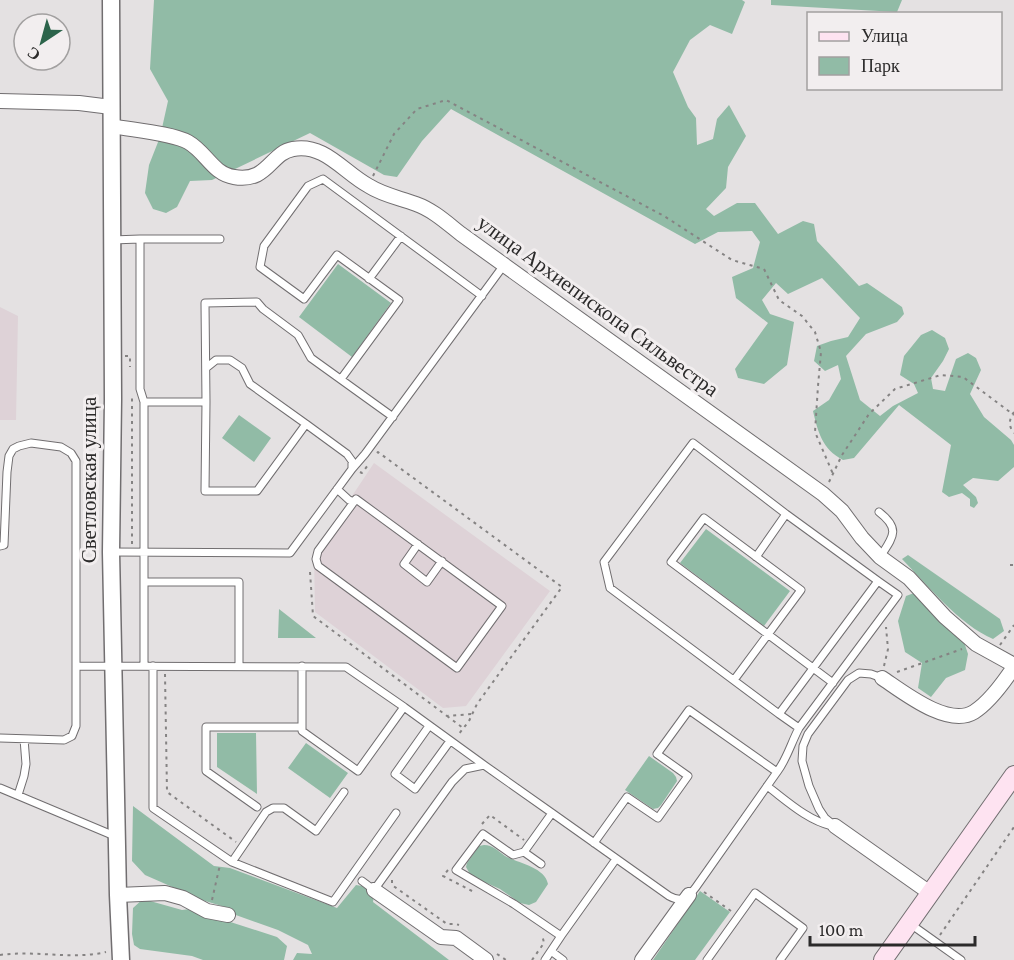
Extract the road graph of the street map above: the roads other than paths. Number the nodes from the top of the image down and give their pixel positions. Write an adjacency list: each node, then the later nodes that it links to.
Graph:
1 (111, 0): 3 (street, Светловская улица)
2 (0, 101): 3 (street)
3 (111, 107): 4 (street, Светловская улица)
4 (112, 126): 8 (street, Светловская улица); 9 (street, улица Архиепископа Сильвестра)
5 (401, 236): 10 (lane); 10 (lane); 11 (lane)
6 (140, 239): 7 (lane); 8 (lane); 14 (lane)
7 (220, 239)
8 (112, 240): 25 (street, Светловская улица)
9 (504, 265): 11 (lane); 28 (street, улица Архиепископа Сильвестра)
10 (369, 279): 13 (lane)
11 (482, 296): 16 (lane)
12 (206, 368): 13 (lane); 15 (lane); 17 (lane)
13 (341, 379): 16 (lane)
14 (144, 402): 15 (lane); 26 (lane)
15 (206, 402): 17 (lane)
16 (393, 417): 18 (lane)
17 (306, 424): 18 (lane)
18 (351, 469): 19 (lane)
19 (337, 489): 20 (lane); 26 (lane)
20 (354, 502): 23 (lane); 29 (lane)
21 (879, 512): 28 (lane)
22 (786, 514): 27 (lane); 30 (lane); 42 (lane)
23 (418, 544): 29 (lane); 29 (lane)
24 (0, 546): 33 (lane)
25 (111, 552): 26 (lane); 34 (street, Светловская улица)
26 (144, 552): 31 (lane)
27 (756, 557): 32 (lane); 32 (lane)
28 (880, 557): 39 (street, улица Архиепископа Сильвестра)
29 (442, 561)
30 (878, 581): 40 (lane); 43 (lane)
31 (144, 582): 35 (lane); 37 (lane)
32 (768, 634): 40 (lane); 42 (lane)
33 (76, 666): 34 (lane); 50 (lane)
34 (113, 666): 35 (lane); 63 (street, Светловская улица)
35 (144, 666): 36 (lane)
36 (153, 666): 37 (lane); 67 (lane)
37 (239, 666): 38 (lane)
38 (302, 666): 44 (lane); 47 (lane)
39 (1014, 666): 41 (street)
40 (813, 668): 43 (lane); 45 (lane)
41 (882, 678): 62 (lane)
42 (734, 680): 45 (lane)
43 (833, 682): 48 (lane)
44 (404, 707): 46 (lane); 47 (lane)
45 (779, 714): 48 (lane)
46 (429, 726): 51 (lane); 51 (lane)
47 (302, 727): 59 (lane)
48 (799, 728): 53 (lane)
49 (0, 738): 50 (lane)
50 (24, 739): 58 (lane)
51 (450, 741): 52 (lane)
52 (484, 765): 61 (lane); 70 (lane)
53 (777, 772): 55 (lane); 64 (lane)
54 (1014, 776): 72 (main road)
55 (767, 786): 62 (lane); 71 (lane)
56 (0, 788): 58 (lane)
57 (344, 792): 67 (lane)
58 (18, 795): 63 (lane)
59 (256, 807)
60 (396, 813): 67 (lane)
61 (552, 813): 64 (lane); 65 (lane)
62 (835, 826): 72 (street)
63 (117, 837): 73 (street, Светловская улица)
64 (594, 843): 66 (lane)
65 (524, 852): 68 (lane); 76 (lane)
66 (616, 859): 71 (lane); 76 (lane)
67 (232, 862)
68 (541, 864)
69 (362, 881): 70 (lane)
70 (374, 890): 79 (street)
71 (693, 891): 82 (street)
72 (930, 893): 75 (main road)
73 (118, 895): 74 (street); 78 (street, Светловская улица)
74 (228, 915)
75 (909, 923): 85 (main road); 86 (lane)
76 (561, 936): 77 (lane)
77 (551, 951): 80 (lane); 81 (lane)
78 (121, 953)
79 (492, 957)
80 (545, 960)
81 (563, 960)
82 (642, 960)
83 (706, 960): 84 (lane)
84 (780, 960)
85 (883, 960)
86 (961, 960)

